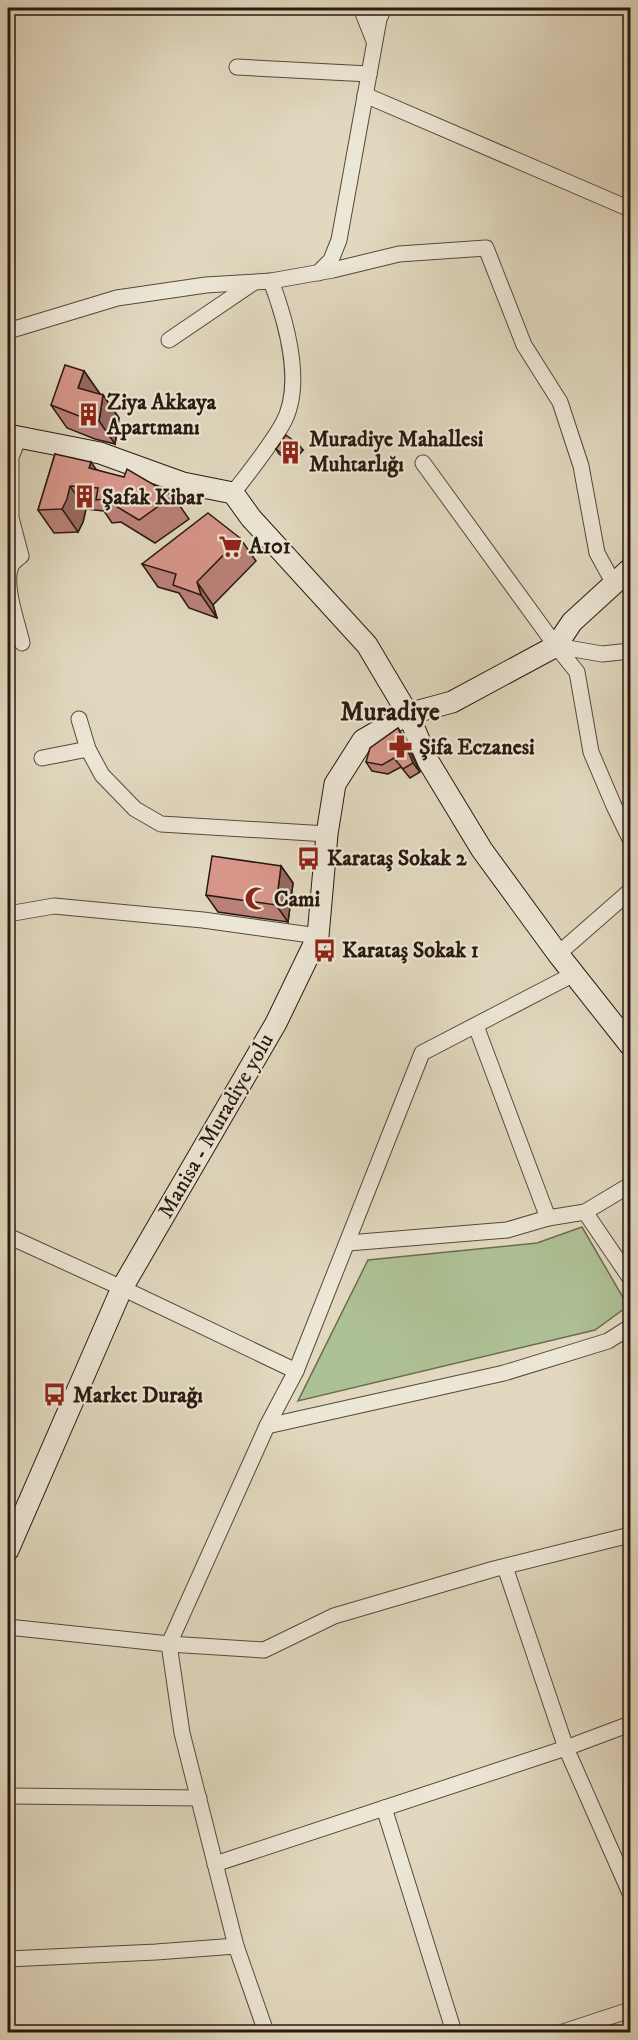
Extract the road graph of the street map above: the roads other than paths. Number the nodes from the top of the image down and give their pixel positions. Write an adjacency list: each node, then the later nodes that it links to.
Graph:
1 (361, 8): 3 (street)
2 (384, 8): 3 (street)
3 (374, 42): 5 (street)
4 (237, 67): 5 (street)
5 (369, 74): 6 (street)
6 (365, 95): 7 (street); 8 (street)
7 (630, 209)
8 (318, 273): 9 (street); 17 (street)
9 (271, 281): 10 (street); 15 (street)
10 (252, 283): 11 (street); 12 (street)
11 (8, 331)
12 (169, 340)
13 (13, 436): 15 (main road); 18 (street)
14 (423, 463): 19 (street)
15 (233, 493): 21 (main road)
16 (630, 568): 17 (main road)
17 (614, 584): 19 (main road)
18 (22, 643)
19 (556, 646): 20 (street); 21 (main road, Manisa - Muradiye yolu); 26 (street)
20 (630, 651)
21 (408, 714): 25 (main road, Manisa - Muradiye yolu); 30 (main road)
22 (79, 719): 23 (street)
23 (88, 749): 24 (street); 25 (street)
24 (42, 758)
25 (327, 834): 29 (main road, Manisa - Muradiye yolu)
26 (630, 840)
27 (630, 891): 30 (street)
28 (8, 914): 29 (street)
29 (318, 936): 40 (main road, Manisa - Muradiye yolu)
30 (558, 954): 31 (main road)
31 (574, 974): 32 (street); 33 (main road)
32 (476, 1026): 36 (street); 38 (street)
33 (630, 1044)
34 (630, 1185): 35 (street)
35 (585, 1212): 36 (street); 39 (street)
36 (548, 1218): 38 (street)
37 (8, 1236): 40 (street)
38 (348, 1243): 42 (street)
39 (630, 1278)
40 (122, 1288): 42 (street); 45 (main road, Manisa - Muradiye yolu)
41 (630, 1327): 43 (street)
42 (296, 1371): 43 (street)
43 (267, 1425): 48 (street)
44 (630, 1535): 46 (street)
45 (8, 1550)
46 (505, 1566): 48 (street); 50 (street)
47 (8, 1627): 48 (street)
48 (169, 1644): 52 (street)
49 (630, 1724): 50 (street)
50 (566, 1748): 53 (street); 55 (street)
51 (8, 1796): 52 (street)
52 (199, 1798): 54 (street)
53 (384, 1808): 54 (street); 60 (street)
54 (215, 1864): 56 (street)
55 (630, 1893)
56 (236, 1946): 57 (street); 59 (street)
57 (8, 1959)
58 (630, 2010): 61 (street)
59 (267, 2032)
60 (454, 2032)
61 (563, 2032)

